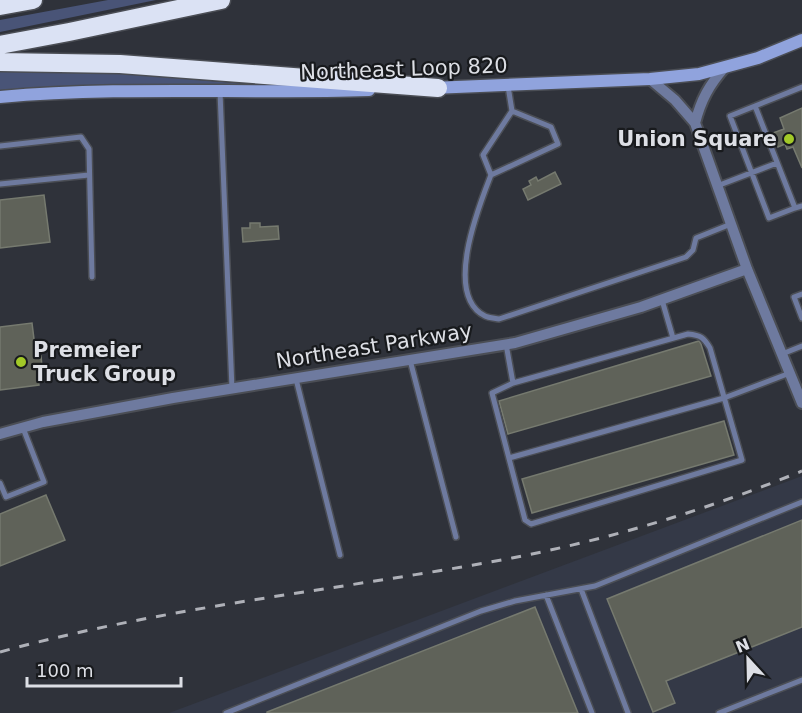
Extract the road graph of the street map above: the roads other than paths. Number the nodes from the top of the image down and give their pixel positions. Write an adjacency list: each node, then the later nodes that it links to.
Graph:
1 (33, 0): 3 (highway)
2 (221, 0): 5 (highway)
3 (0, 6)
4 (802, 39): 7 (main road, Northeast Loop 820)
5 (0, 45)
6 (0, 62): 11 (highway)
7 (725, 67): 8 (main road, Northeast Loop 820); 16 (street)
8 (650, 79): 9 (main road, Northeast Loop 820); 16 (street)
9 (508, 86): 11 (main road, Northeast Loop 820); 15 (lane)
10 (802, 87): 14 (lane)
11 (438, 88): 12 (main road, Northeast Loop 820)
12 (220, 92): 13 (main road, Northeast Loop 820); 40 (lane)
13 (0, 97)
14 (755, 106): 18 (lane); 19 (lane)
15 (512, 111): 21 (lane); 21 (lane)
16 (695, 123): 23 (street)
17 (0, 146): 20 (lane)
18 (777, 163): 19 (lane); 25 (lane)
19 (751, 173): 23 (lane); 25 (lane)
20 (89, 175): 22 (lane); 28 (lane)
21 (491, 175): 26 (lane)
22 (0, 184)
23 (717, 186): 26 (street)
24 (802, 206): 25 (lane)
25 (795, 208)
26 (731, 224): 27 (street)
27 (747, 269): 30 (street, Northeast Parkway); 35 (street)
28 (92, 277)
29 (802, 294): 31 (lane)
30 (662, 300): 32 (lane); 33 (street, Northeast Parkway)
31 (802, 318)
32 (673, 338): 39 (lane); 41 (lane)
33 (506, 344): 36 (street, Northeast Parkway); 39 (lane)
34 (802, 346): 35 (lane)
35 (782, 354): 37 (street)
36 (410, 360): 38 (street, Northeast Parkway); 48 (lane)
37 (789, 373): 41 (lane); 42 (street)
38 (296, 379): 40 (street, Northeast Parkway); 49 (lane)
39 (513, 383): 45 (lane)
40 (232, 389): 43 (street, Northeast Parkway)
41 (724, 398): 45 (lane); 45 (lane)
42 (802, 403)
43 (23, 428): 44 (street, Northeast Parkway); 46 (lane)
44 (0, 434)
45 (509, 458)
46 (0, 483)
47 (802, 502): 50 (lane)
48 (456, 537)
49 (340, 555)
50 (581, 589): 51 (lane); 55 (lane)
51 (546, 595): 53 (lane); 54 (lane)
52 (802, 680): 56 (lane)
53 (226, 713)
54 (592, 713)
55 (628, 713)
56 (719, 713)

